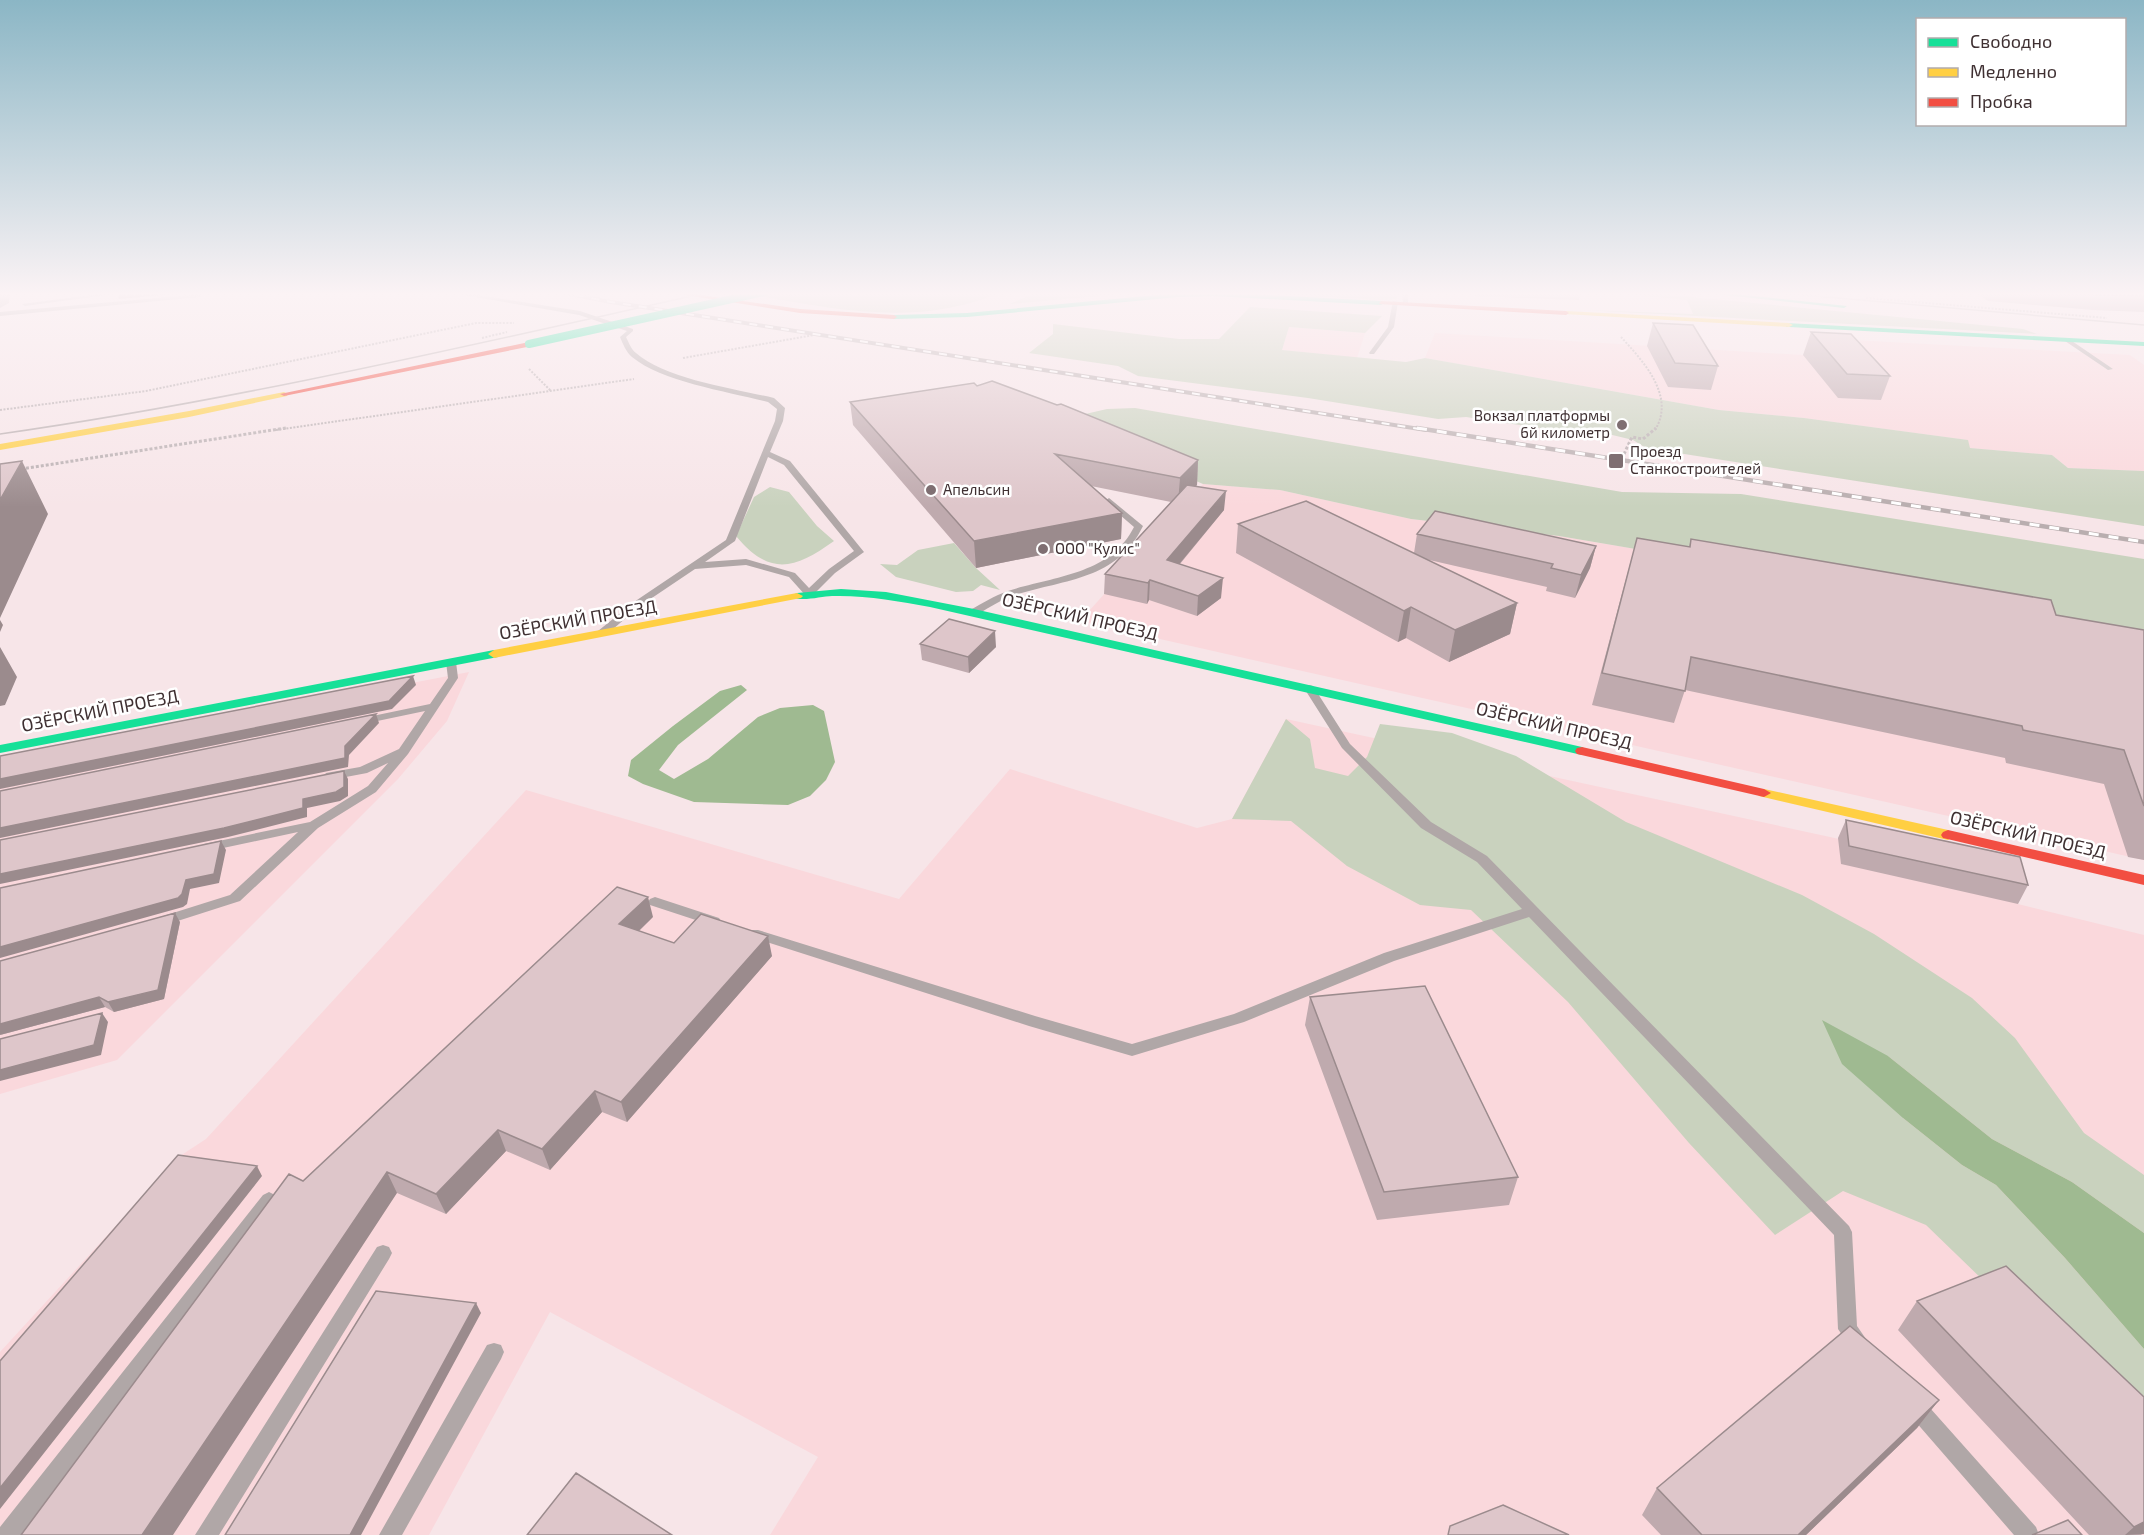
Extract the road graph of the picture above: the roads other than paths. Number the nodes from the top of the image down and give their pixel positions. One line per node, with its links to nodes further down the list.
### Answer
1 (434, 364): 5 (main road, bridge)
2 (648, 364): 6 (lane)
3 (2102, 364): 4 (lane)
4 (2110, 369)
5 (0, 447)
6 (765, 453): 8 (lane); 9 (lane)
7 (1109, 501): 10 (lane)
8 (692, 567): 9 (lane); 11 (lane)
9 (809, 594): 10 (main road, ОЗЁРСКИЙ ПРОЕЗД); 11 (main road, ОЗЁРСКИЙ ПРОЕЗД)
10 (974, 612): 13 (main road, ОЗЁРСКИЙ ПРОЕЗД)
11 (601, 634): 12 (main road, ОЗЁРСКИЙ ПРОЕЗД)
12 (451, 662): 14 (lane); 16 (main road, ОЗЁРСКИЙ ПРОЕЗД)
13 (1309, 688): 21 (main road, ОЗЁРСКИЙ ПРОЕЗД); 23 (lane)
14 (435, 706): 15 (lane); 17 (lane)
15 (355, 722)
16 (0, 749)
17 (404, 751): 18 (lane); 19 (lane)
18 (316, 779)
19 (314, 825): 20 (lane); 24 (lane)
20 (197, 849)
21 (2144, 880)
22 (655, 902): 23 (lane)
23 (1532, 911): 28 (lane)
24 (145, 926)
25 (269, 1200): 30 (lane)
26 (382, 1253): 31 (lane)
27 (494, 1352): 32 (lane)
28 (1871, 1356)
29 (1903, 1392): 33 (lane)
30 (8, 1535)
31 (206, 1535)
32 (390, 1535)
33 (2028, 1535)

